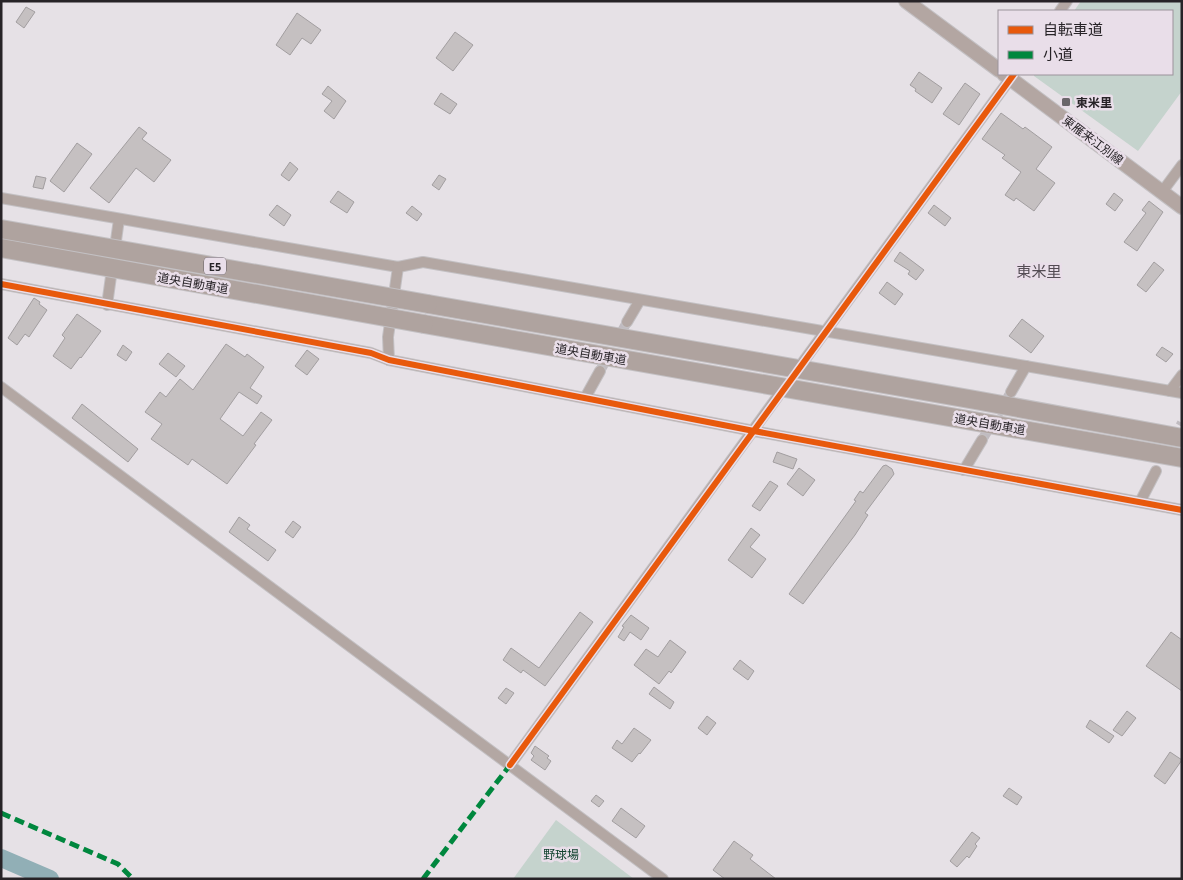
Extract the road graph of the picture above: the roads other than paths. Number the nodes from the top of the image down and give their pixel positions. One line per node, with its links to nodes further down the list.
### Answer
1 (906, 1): 2 (main road, 東雁来江別線)
2 (998, 67)
3 (1006, 75): 17 (street)
4 (1008, 75): 6 (main road, 東雁来江別線)
5 (1182, 165): 6 (street)
6 (1162, 192): 8 (main road, 東雁来江別線)
7 (1, 198): 9 (street)
8 (1182, 206)
9 (118, 219): 12 (street); 15 (street)
10 (1, 229): 30 (highway, 道央自動車道 / E5, bridge)
11 (1, 248): 32 (highway, 道央自動車道 / E5, bridge)
12 (398, 267): 14 (street); 18 (street)
13 (1, 284): 15 (street)
14 (640, 300): 16 (street); 17 (street)
15 (107, 305): 18 (street)
16 (627, 322)
17 (826, 332): 19 (street); 20 (street)
18 (390, 360): 28 (street)
19 (803, 362)
20 (1026, 366): 24 (street); 25 (street)
21 (600, 371): 28 (street)
22 (1182, 375): 24 (street)
23 (1, 387): 37 (street)
24 (1170, 391): 26 (street)
25 (1011, 392)
26 (1182, 394)
27 (778, 396): 29 (street)
28 (585, 398): 29 (street)
29 (754, 431): 33 (street); 37 (street)
30 (1182, 438)
31 (982, 440): 33 (street)
32 (1182, 458)
33 (964, 470): 35 (street)
34 (1156, 471): 35 (street)
35 (1140, 502): 36 (street)
36 (1182, 510)
37 (510, 765): 38 (street)
38 (663, 879)

